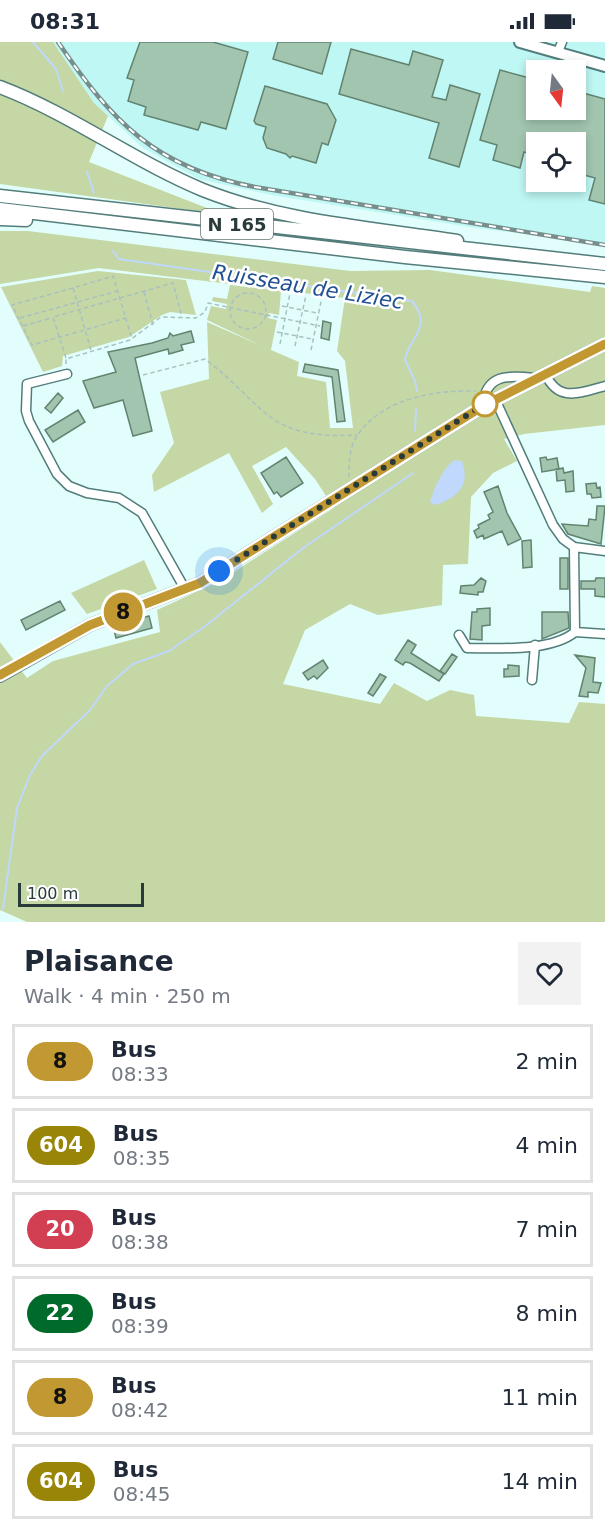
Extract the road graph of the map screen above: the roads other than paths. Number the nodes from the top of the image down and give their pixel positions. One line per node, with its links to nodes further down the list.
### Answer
1 (520, 42): 2 (main road)
2 (560, 47): 3 (main road)
3 (605, 66)
4 (0, 87): 9 (highway)
5 (0, 196): 9 (highway, N 165)
6 (0, 209): 7 (highway, N 165)
7 (62, 217): 8 (highway); 11 (highway, N 165)
8 (0, 219)
9 (475, 251): 10 (highway, N 165)
10 (605, 264)
11 (605, 277)
12 (605, 344): 13 (main road)
13 (545, 373): 15 (main road); 16 (street)
14 (67, 374): 21 (street)
15 (534, 378): 17 (main road); 18 (street)
16 (605, 386)
17 (495, 399): 18 (main road); 19 (street)
18 (483, 406): 21 (main road)
19 (574, 547): 20 (street); 22 (street)
20 (605, 550)
21 (185, 589): 26 (main road)
22 (575, 632): 23 (street); 25 (street)
23 (605, 634)
24 (459, 635): 25 (street)
25 (535, 645): 29 (street)
26 (37, 653): 27 (main road); 28 (main road)
27 (0, 666)
28 (0, 675)
29 (532, 680)

